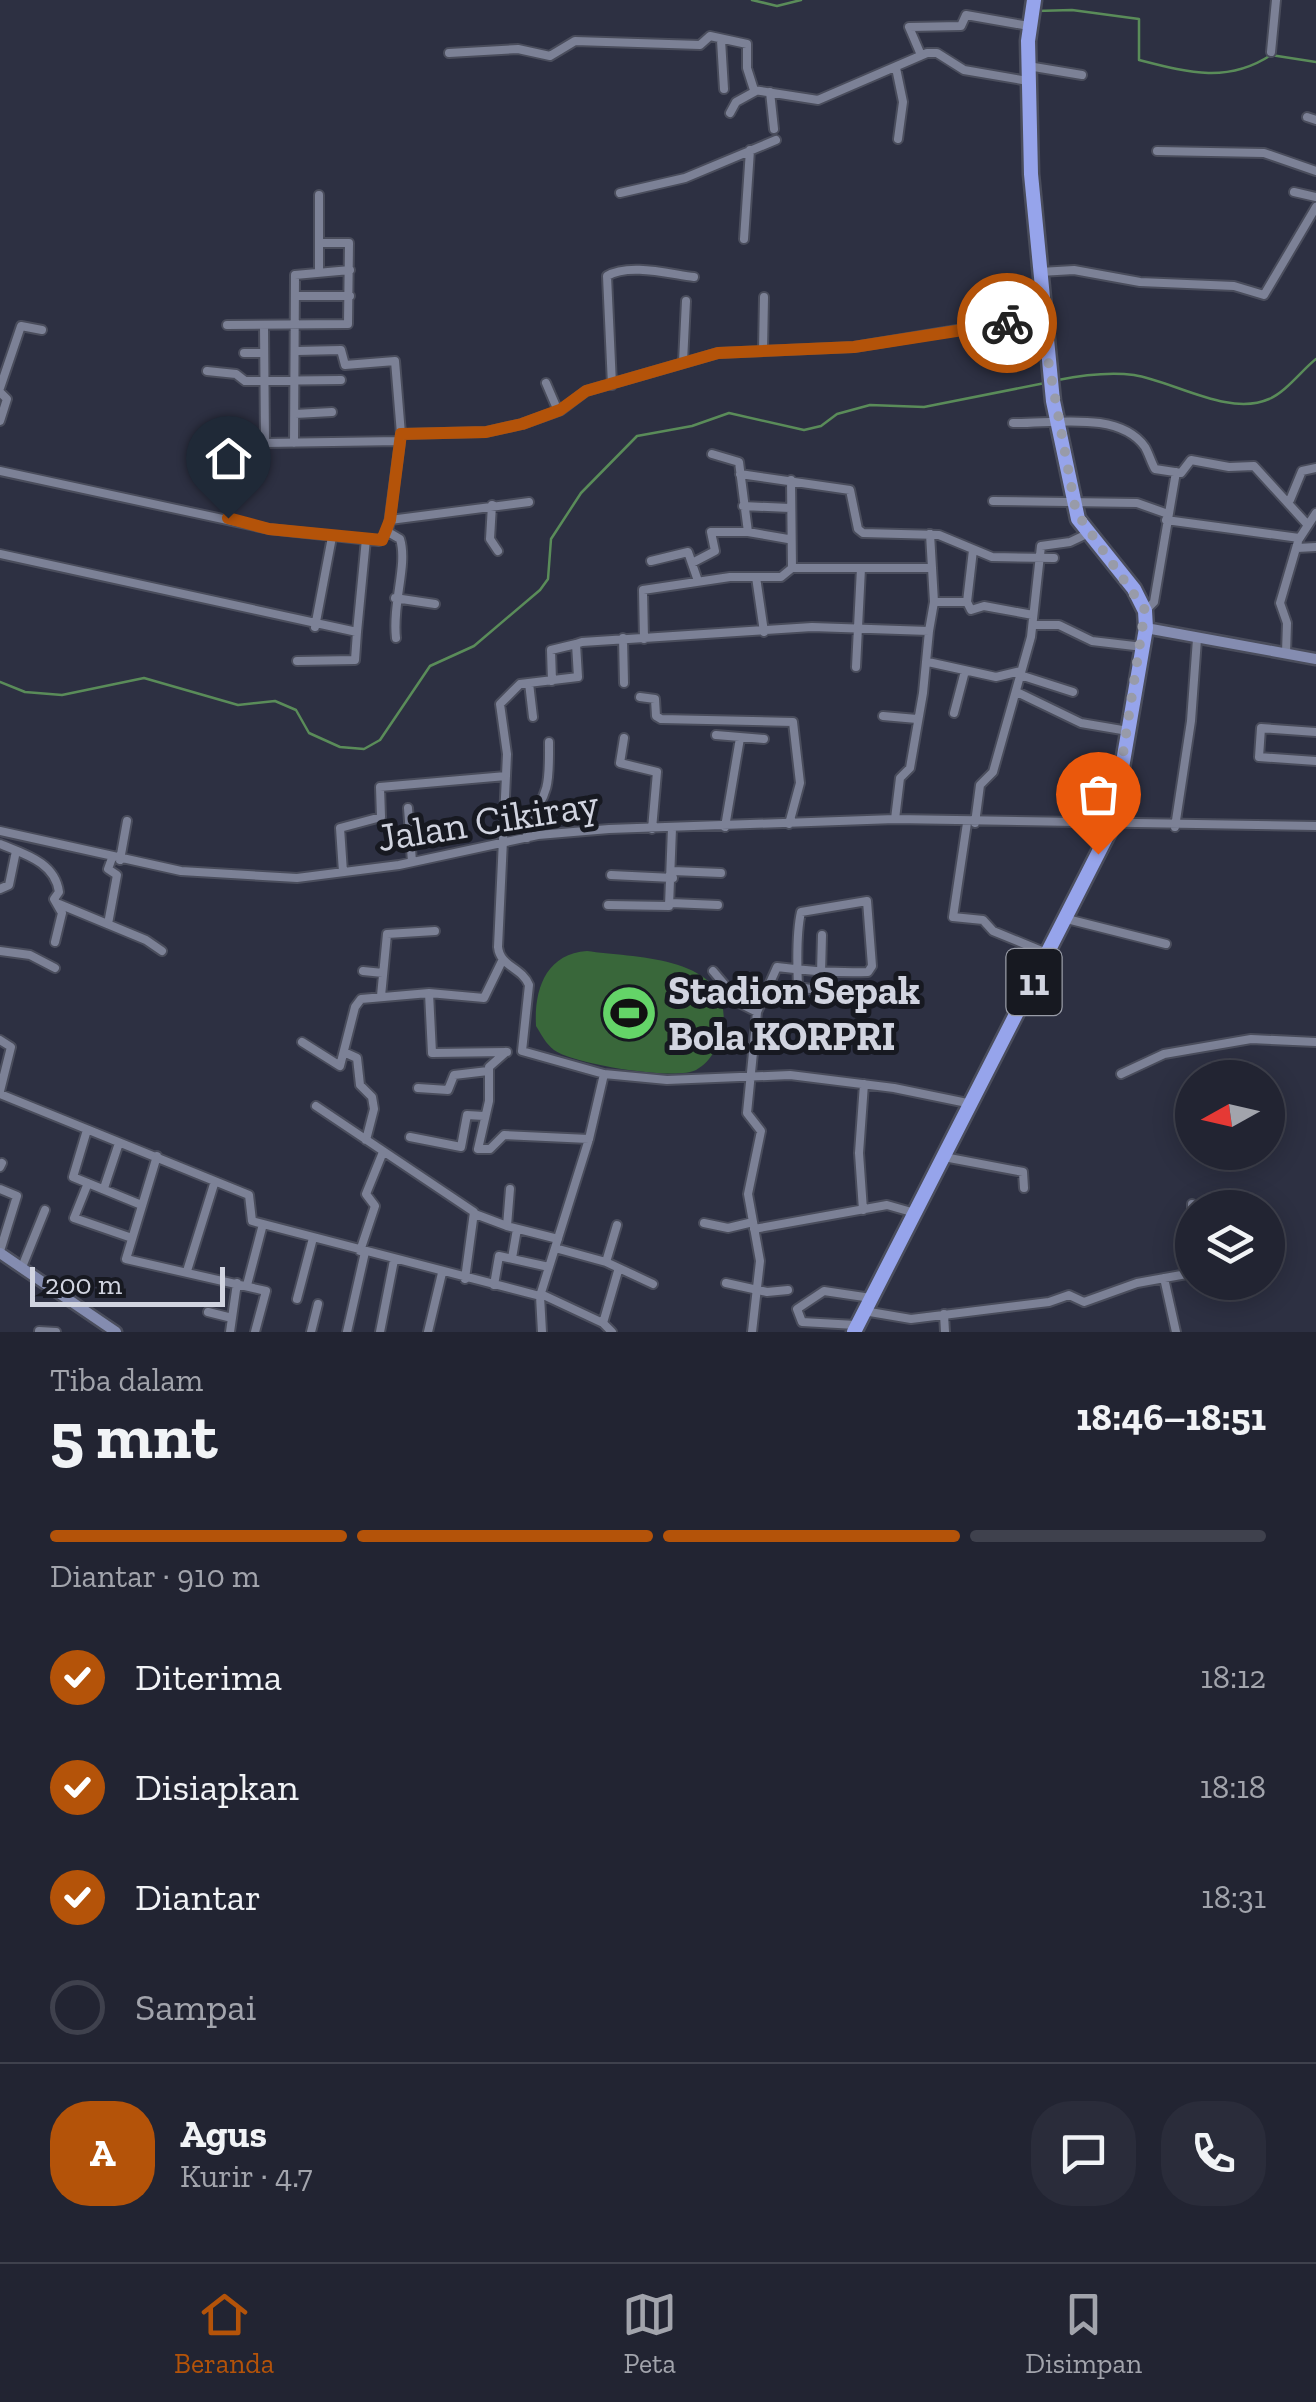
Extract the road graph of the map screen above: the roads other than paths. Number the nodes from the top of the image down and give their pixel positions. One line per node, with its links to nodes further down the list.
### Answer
1 (1276, 0): 4 (street)
2 (1031, 11): 6 (street); 8 (highway)
3 (721, 40): 5 (street); 10 (street); 11 (street)
4 (1270, 52)
5 (449, 53)
6 (920, 56): 7 (street); 8 (street)
7 (896, 68): 12 (street); 15 (street)
8 (1028, 74): 9 (street); 29 (highway)
9 (1082, 75)
10 (724, 88)
11 (756, 90): 12 (street); 13 (street)
12 (770, 92): 14 (street)
13 (730, 113)
14 (774, 129)
15 (898, 139)
16 (776, 140): 17 (street)
17 (750, 150): 20 (street); 25 (street)
18 (1158, 151): 19 (street)
19 (1316, 171)
20 (620, 192)
21 (1294, 192): 23 (street)
22 (318, 195): 26 (street)
23 (1316, 197)
24 (1316, 206): 29 (street)
25 (744, 239)
26 (319, 242): 27 (street); 28 (street)
27 (350, 270): 28 (street); 32 (street)
28 (319, 271): 31 (street)
29 (1038, 272): 38 (highway)
30 (694, 277): 50 (street)
31 (296, 296): 32 (street); 35 (street)
32 (350, 296): 35 (street)
33 (764, 297): 40 (street)
34 (686, 301): 44 (street)
35 (297, 324): 37 (street); 41 (street)
36 (227, 325): 37 (street)
37 (264, 325): 43 (street)
38 (1042, 327): 40 (street); 57 (highway)
39 (42, 330): 51 (street)
40 (763, 350): 44 (street)
41 (297, 351): 48 (street); 58 (street)
42 (244, 352): 43 (street)
43 (264, 353): 47 (street)
44 (683, 362): 50 (street)
45 (207, 370): 47 (street)
46 (342, 380): 48 (street)
47 (263, 381): 48 (street); 59 (street)
48 (296, 382): 54 (street)
49 (546, 383): 52 (street)
50 (612, 385): 52 (street)
51 (0, 390): 55 (street)
52 (558, 411): 58 (street)
53 (332, 412): 54 (street)
54 (295, 414): 59 (street)
55 (0, 421)
56 (1013, 423): 57 (street)
57 (1058, 425): 63 (street); 69 (highway)
58 (400, 437): 59 (street); 75 (street)
59 (294, 443)
60 (712, 454): 64 (street)
61 (1316, 468): 66 (street)
62 (0, 471): 81 (street)
63 (1176, 472): 66 (street); 74 (street)
64 (740, 474): 65 (street); 71 (street)
65 (791, 480): 72 (street); 79 (street)
66 (1290, 500): 76 (street)
67 (993, 501): 69 (street)
68 (529, 502): 70 (street)
69 (1074, 504): 74 (street); 80 (highway)
70 (492, 506): 75 (street); 87 (street)
71 (742, 506): 72 (street); 78 (street)
72 (790, 508): 82 (street)
73 (1316, 513): 76 (street)
74 (1167, 517): 84 (street); 102 (street)
75 (390, 520): 77 (street)
76 (1306, 523): 84 (street)
77 (388, 532): 83 (street); 98 (street)
78 (748, 532): 82 (street); 92 (street)
79 (930, 534): 86 (street); 95 (street)
80 (1089, 534): 89 (street); 102 (highway)
81 (332, 538): 83 (street); 104 (street)
82 (788, 539): 93 (street)
83 (366, 540): 108 (street)
84 (1298, 543): 85 (street); 116 (street)
85 (1315, 549)
86 (974, 550): 89 (street); 100 (street)
87 (498, 551)
88 (0, 554): 104 (street)
89 (1040, 558): 90 (street); 103 (street)
90 (1054, 558)
91 (651, 561): 92 (street)
92 (692, 563): 97 (street)
93 (792, 568): 94 (street); 96 (street)
94 (862, 568): 95 (street); 106 (street)
95 (928, 568): 99 (street)
96 (756, 577): 97 (street); 109 (street)
97 (698, 581): 112 (street)
98 (394, 598): 101 (street); 110 (street)
99 (934, 602): 100 (street); 107 (street)
100 (967, 602): 103 (street)
101 (436, 604)
102 (1145, 610): 105 (highway, 11)
103 (1033, 620): 115 (street); 122 (street)
104 (315, 626): 108 (street)
105 (1146, 628): 113 (street); 115 (highway, 11)
106 (858, 630): 107 (street); 109 (street); 120 (street)
107 (929, 631): 119 (street)
108 (357, 632): 118 (street)
109 (764, 632): 112 (street)
110 (396, 638)
111 (623, 638): 112 (street); 114 (street); 124 (street)
112 (644, 639)
113 (1197, 639): 116 (street); 150 (street)
114 (576, 644): 123 (street); 123 (street)
115 (1143, 647): 133 (highway, 11)
116 (1286, 653): 117 (street)
117 (1316, 659)
118 (297, 661)
119 (928, 662): 121 (street); 132 (street)
120 (856, 666)
121 (965, 671): 122 (street); 129 (street)
122 (1021, 673): 126 (street); 127 (street)
123 (552, 681): 125 (street)
124 (624, 683)
125 (529, 684): 131 (street); 141 (street)
126 (1017, 692): 133 (street); 145 (street)
127 (1072, 692)
128 (640, 697): 146 (street)
129 (954, 712)
130 (883, 716): 132 (street)
131 (533, 718)
132 (917, 719): 143 (street)
133 (1128, 731): 148 (highway, 11)
134 (1316, 732): 140 (street)
135 (716, 735): 137 (street)
136 (624, 738): 152 (street)
137 (740, 738): 138 (street); 147 (street)
138 (764, 739)
139 (549, 742): 154 (street)
140 (1316, 762)
141 (506, 776): 156 (street); 160 (street)
142 (408, 808): 159 (street)
143 (895, 819): 145 (street, Jalan Cikiray); 146 (street, Jalan Cikiray)
144 (127, 821): 158 (street)
145 (971, 823): 148 (street, Jalan Cikiray); 180 (street)
146 (788, 824): 147 (street, Jalan Cikiray)
147 (725, 826): 151 (street, Jalan Cikiray)
148 (1112, 826): 150 (street, Jalan Cikiray); 172 (highway, 11)
149 (1316, 826): 150 (street, Jalan Cikiray)
150 (1175, 827)
151 (672, 828): 152 (street, Jalan Cikiray); 163 (street)
152 (652, 829): 154 (street, Jalan Cikiray)
153 (0, 831): 158 (street, Jalan Cikiray)
154 (527, 838): 156 (street, Jalan Cikiray)
155 (0, 844): 157 (street)
156 (504, 846): 159 (street, Jalan Cikiray); 181 (street)
157 (16, 851): 165 (street); 168 (street)
158 (116, 859): 160 (street, Jalan Cikiray); 173 (street)
159 (412, 862): 160 (street, Jalan Cikiray)
160 (343, 872)
161 (722, 874): 163 (street)
162 (611, 875): 163 (street)
163 (672, 875): 169 (street)
164 (0, 876): 165 (street)
165 (10, 877): 166 (street)
166 (0, 890)
167 (40, 896): 168 (street)
168 (57, 898): 173 (street); 176 (street)
169 (671, 902): 170 (street); 171 (street)
170 (608, 905)
171 (718, 905)
172 (1067, 919): 177 (street); 180 (highway, 11)
173 (108, 924): 179 (street)
174 (434, 931): 186 (street)
175 (822, 934): 187 (street)
176 (55, 942)
177 (1166, 944)
178 (0, 951): 182 (street)
179 (162, 951)
180 (1049, 954): 205 (highway, 11)
181 (502, 960): 189 (street); 195 (street)
182 (55, 968)
183 (363, 971): 186 (street)
184 (713, 971): 191 (street)
185 (798, 972): 187 (street); 187 (street); 188 (street); 191 (street)
186 (383, 973): 190 (street)
187 (821, 973)
188 (862, 992)
189 (429, 993): 190 (street); 197 (street)
190 (381, 996): 196 (street)
191 (757, 1012): 200 (street)
192 (0, 1040): 204 (street)
193 (302, 1042): 196 (street)
194 (1316, 1042): 201 (street)
195 (522, 1051): 197 (street); 199 (street)
196 (346, 1052): 210 (street)
197 (506, 1052): 198 (street)
198 (488, 1071): 203 (street); 207 (street)
199 (604, 1074): 200 (street); 211 (street)
200 (752, 1074): 202 (street); 231 (street)
201 (1120, 1074)
202 (864, 1084): 205 (street); 224 (street)
203 (418, 1088)
204 (0, 1092): 208 (street)
205 (972, 1104): 215 (highway, 11)
206 (316, 1106): 210 (street)
207 (484, 1116): 209 (street); 211 (street)
208 (87, 1130): 212 (street); 216 (street)
209 (410, 1137)
210 (366, 1140): 213 (street)
211 (589, 1140): 235 (street)
212 (119, 1143): 214 (street); 218 (street)
213 (383, 1152): 226 (street); 236 (street)
214 (157, 1156): 217 (street); 222 (street)
215 (944, 1157): 219 (street); 225 (highway, 11)
216 (88, 1182): 218 (street); 233 (street)
217 (214, 1184): 228 (street); 244 (street)
218 (104, 1188): 222 (street)
219 (1024, 1188)
220 (510, 1189): 230 (street)
221 (0, 1190): 237 (street)
222 (140, 1204): 233 (street)
223 (45, 1210): 241 (street)
224 (864, 1210): 225 (street); 231 (street)
225 (916, 1213): 260 (highway, 11)
226 (475, 1214): 230 (street); 247 (street)
227 (704, 1223): 231 (street)
228 (263, 1224): 234 (street); 250 (street)
229 (618, 1224): 240 (street)
230 (507, 1226): 232 (street)
231 (753, 1226): 254 (street)
232 (518, 1229): 235 (street); 238 (street)
233 (129, 1237): 244 (street)
234 (313, 1238): 236 (street); 256 (street)
235 (556, 1244): 240 (street); 242 (street)
236 (362, 1251): 239 (street); 269 (street)
237 (0, 1252): 241 (street)
238 (512, 1258): 242 (street); 252 (street)
239 (394, 1260): 245 (street); 270 (street)
240 (606, 1262): 243 (street)
241 (22, 1267): 265 (street)
242 (549, 1267): 255 (street)
243 (618, 1271): 251 (street); 262 (street)
244 (187, 1272): 250 (street)
245 (442, 1274): 247 (street); 271 (street)
246 (1175, 1276): 248 (street)
247 (465, 1278): 252 (street)
248 (1164, 1278): 259 (street); 275 (street)
249 (726, 1283): 254 (street)
250 (242, 1284): 261 (street); 267 (street)
251 (653, 1284)
252 (494, 1285): 255 (street)
253 (788, 1290): 254 (street)
254 (758, 1291): 273 (street)
255 (540, 1295): 262 (street); 272 (street)
256 (297, 1299)
257 (318, 1304): 268 (street)
258 (208, 1312): 261 (street)
259 (944, 1314): 260 (street); 274 (street)
260 (862, 1317): 260 (street)
261 (232, 1318): 266 (street)
262 (606, 1328)
263 (39, 1331): 264 (street)
264 (56, 1332)
265 (116, 1332)
266 (230, 1332)
267 (255, 1332)
268 (311, 1332)
269 (346, 1332)
270 (380, 1332)
271 (428, 1332)
272 (542, 1332)
273 (752, 1332)
274 (945, 1332)
275 (1176, 1332)

